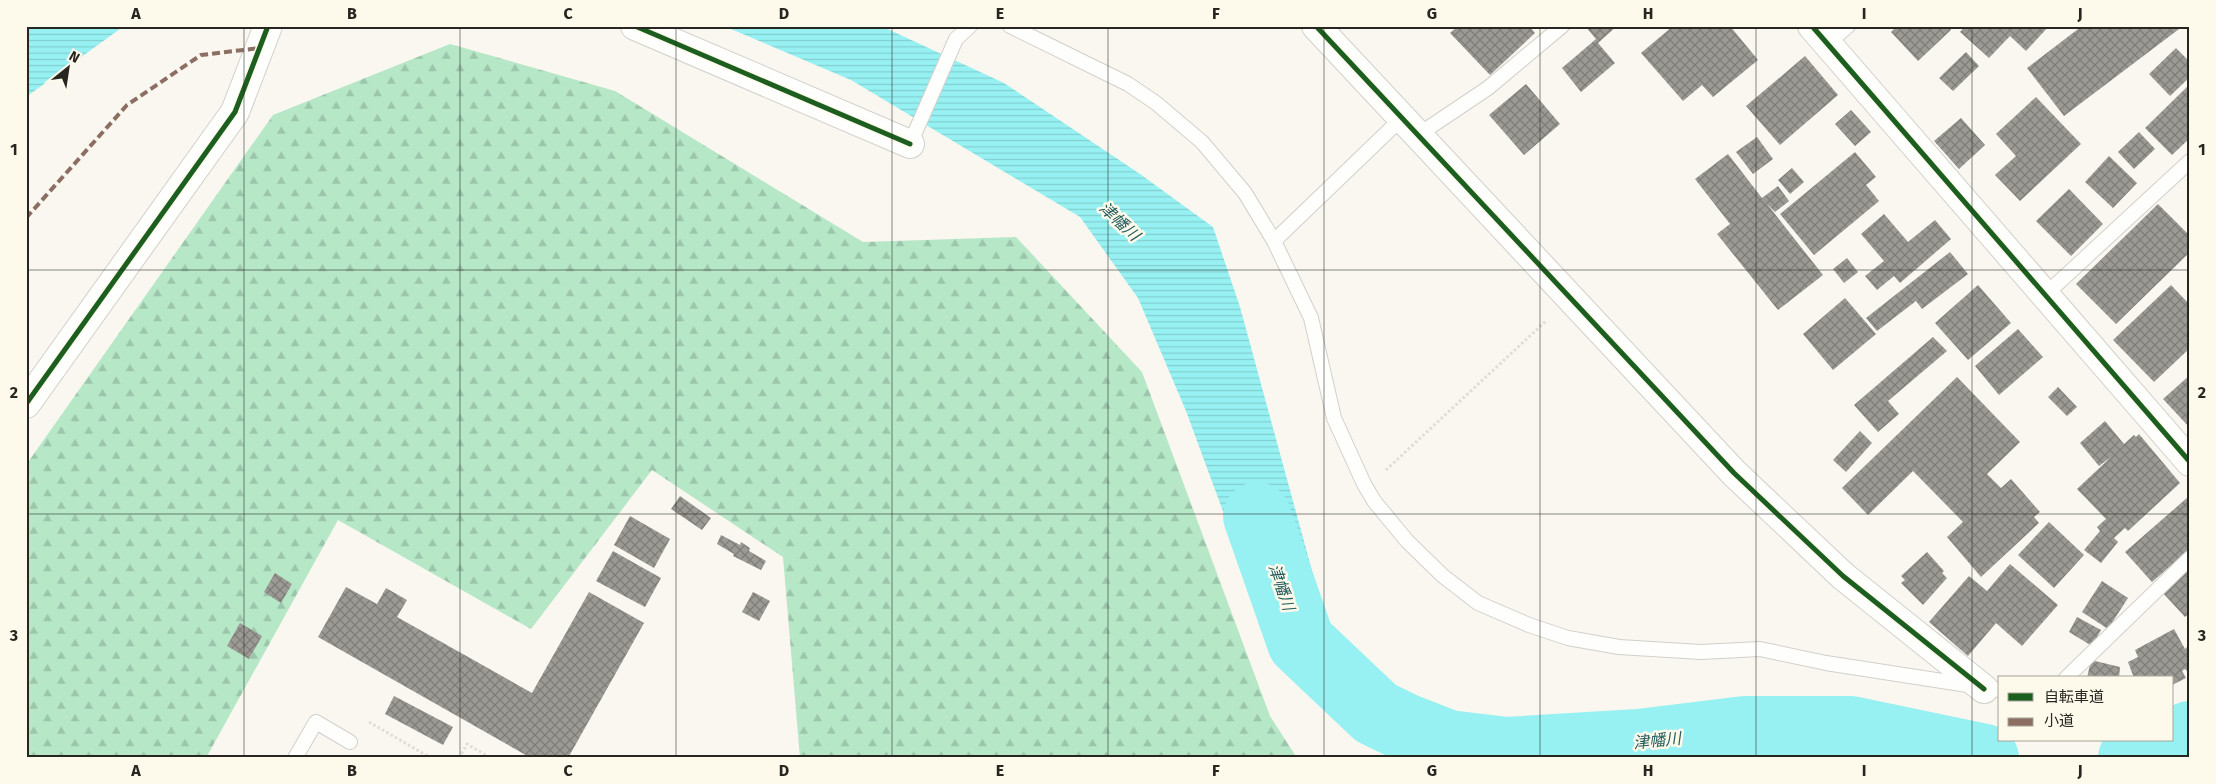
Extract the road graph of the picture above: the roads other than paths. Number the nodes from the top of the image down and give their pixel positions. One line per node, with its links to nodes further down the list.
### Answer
1 (268, 26): 14 (street)
2 (635, 26): 10 (street)
3 (970, 26): 10 (lane)
4 (1010, 26): 12 (lane)
5 (1316, 26): 9 (street)
6 (1562, 26): 9 (lane)
7 (1848, 26): 8 (lane)
8 (1820, 35): 13 (street)
9 (1410, 126): 12 (lane); 18 (street)
10 (910, 144)
11 (2190, 160): 13 (lane)
12 (1274, 241): 18 (lane)
13 (2045, 295): 15 (street)
14 (26, 404)
15 (2190, 462)
16 (2190, 558): 17 (lane)
17 (2068, 676)
18 (1992, 689)
19 (350, 742): 20 (lane)
20 (295, 758)

